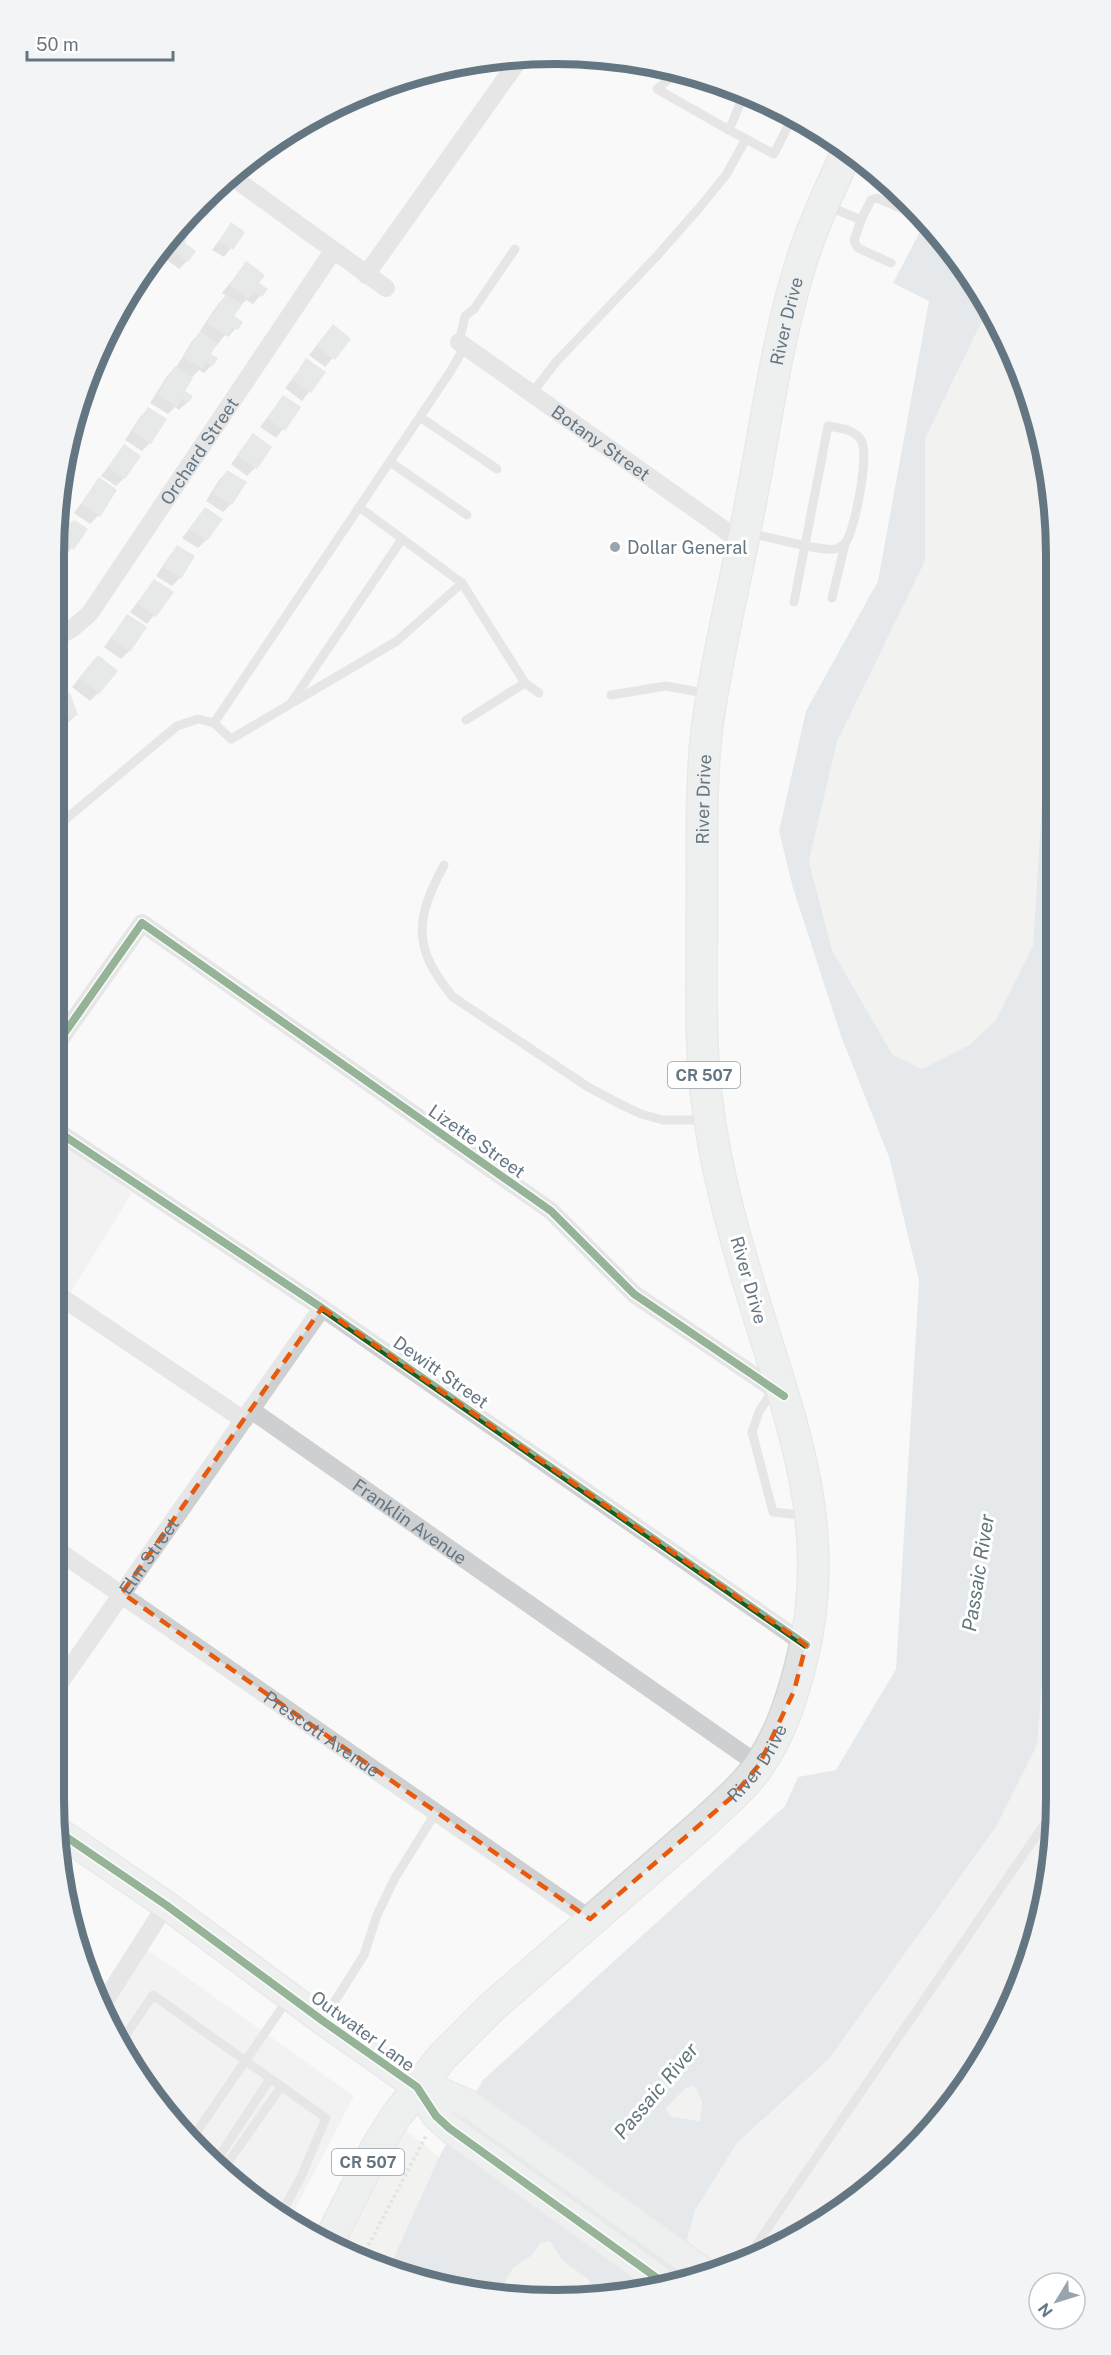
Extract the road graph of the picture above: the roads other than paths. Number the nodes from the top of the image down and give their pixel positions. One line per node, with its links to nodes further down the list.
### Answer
1 (514, 67): 15 (street)
2 (670, 78): 5 (lane)
3 (741, 101): 5 (lane)
4 (789, 124): 6 (lane)
5 (729, 130): 6 (lane)
6 (746, 139): 18 (lane)
7 (844, 159): 9 (main road, River Drive / CR 507)
8 (238, 181): 13 (street)
9 (823, 203): 11 (lane); 24 (main road, River Drive / CR 507)
10 (905, 210): 11 (lane)
11 (861, 220): 14 (lane)
12 (515, 249): 17 (lane)
13 (333, 251): 15 (street); 31 (street, Orchard Street)
14 (891, 263)
15 (366, 275): 16 (street)
16 (386, 288)
17 (462, 344): 18 (street, Botany Street); 19 (lane)
18 (532, 393): 24 (street, Botany Street)
19 (420, 417): 20 (lane); 21 (lane)
20 (390, 462): 22 (lane); 23 (lane)
21 (497, 469)
22 (359, 507): 25 (lane); 38 (lane)
23 (467, 514)
24 (744, 538): 26 (lane); 34 (main road, River Drive / CR 507)
25 (402, 539): 28 (lane); 36 (lane)
26 (804, 544): 27 (lane); 27 (lane); 30 (lane)
27 (845, 544): 29 (lane)
28 (462, 583): 32 (lane); 36 (lane)
29 (832, 598)
30 (794, 602)
31 (64, 633)
32 (525, 684): 33 (lane); 37 (lane)
33 (539, 693)
34 (713, 694): 35 (lane); 42 (main road, River Drive / CR 507)
35 (611, 695)
36 (289, 705): 38 (lane)
37 (466, 720)
38 (214, 723): 39 (lane)
39 (64, 821)
40 (444, 865): 42 (lane)
41 (64, 1034): 46 (street, Lizette Street)
42 (708, 1120): 46 (main road, River Drive / CR 507)
43 (64, 1136): 45 (street, Dewitt Street)
44 (64, 1299): 47 (street, Franklin Avenue)
45 (322, 1308): 47 (street, Elm Street); 51 (street, Dewitt Street)
46 (778, 1392): 48 (main road, River Drive / CR 507); 48 (lane)
47 (247, 1415): 50 (street, Elm Street); 53 (street, Franklin Avenue)
48 (811, 1517): 51 (main road, River Drive / CR 507)
49 (64, 1555): 50 (street, Prescott Avenue)
50 (122, 1593): 52 (street, Elm Street); 54 (street, Prescott Avenue)
51 (806, 1645): 53 (main road, River Drive / CR 507)
52 (64, 1676)
53 (759, 1765): 58 (main road, River Drive / CR 507)
54 (436, 1812): 58 (street, Prescott Avenue); 61 (lane)
55 (1045, 1823): 72 (lane)
56 (66, 1837): 57 (street, Outwater Lane)
57 (166, 1905): 59 (street, Outwater Lane); 60 (street)
58 (591, 1919): 66 (main road, River Drive / CR 507)
59 (290, 1996): 61 (street, Outwater Lane); 63 (lane)
60 (107, 1999)
61 (323, 2021): 66 (street, Outwater Lane)
62 (125, 2035): 63 (lane)
63 (246, 2061): 64 (lane); 67 (lane)
64 (270, 2079): 65 (lane); 68 (lane)
65 (281, 2087): 69 (lane); 70 (lane)
66 (417, 2087): 71 (main road, River Drive / CR 507); 73 (street, Outwater Lane); 74 (street, Outwater Lane)
67 (195, 2133)
68 (219, 2157)
69 (227, 2164)
70 (284, 2209)
71 (331, 2236)
72 (754, 2248)
73 (699, 2269)
74 (659, 2279)

